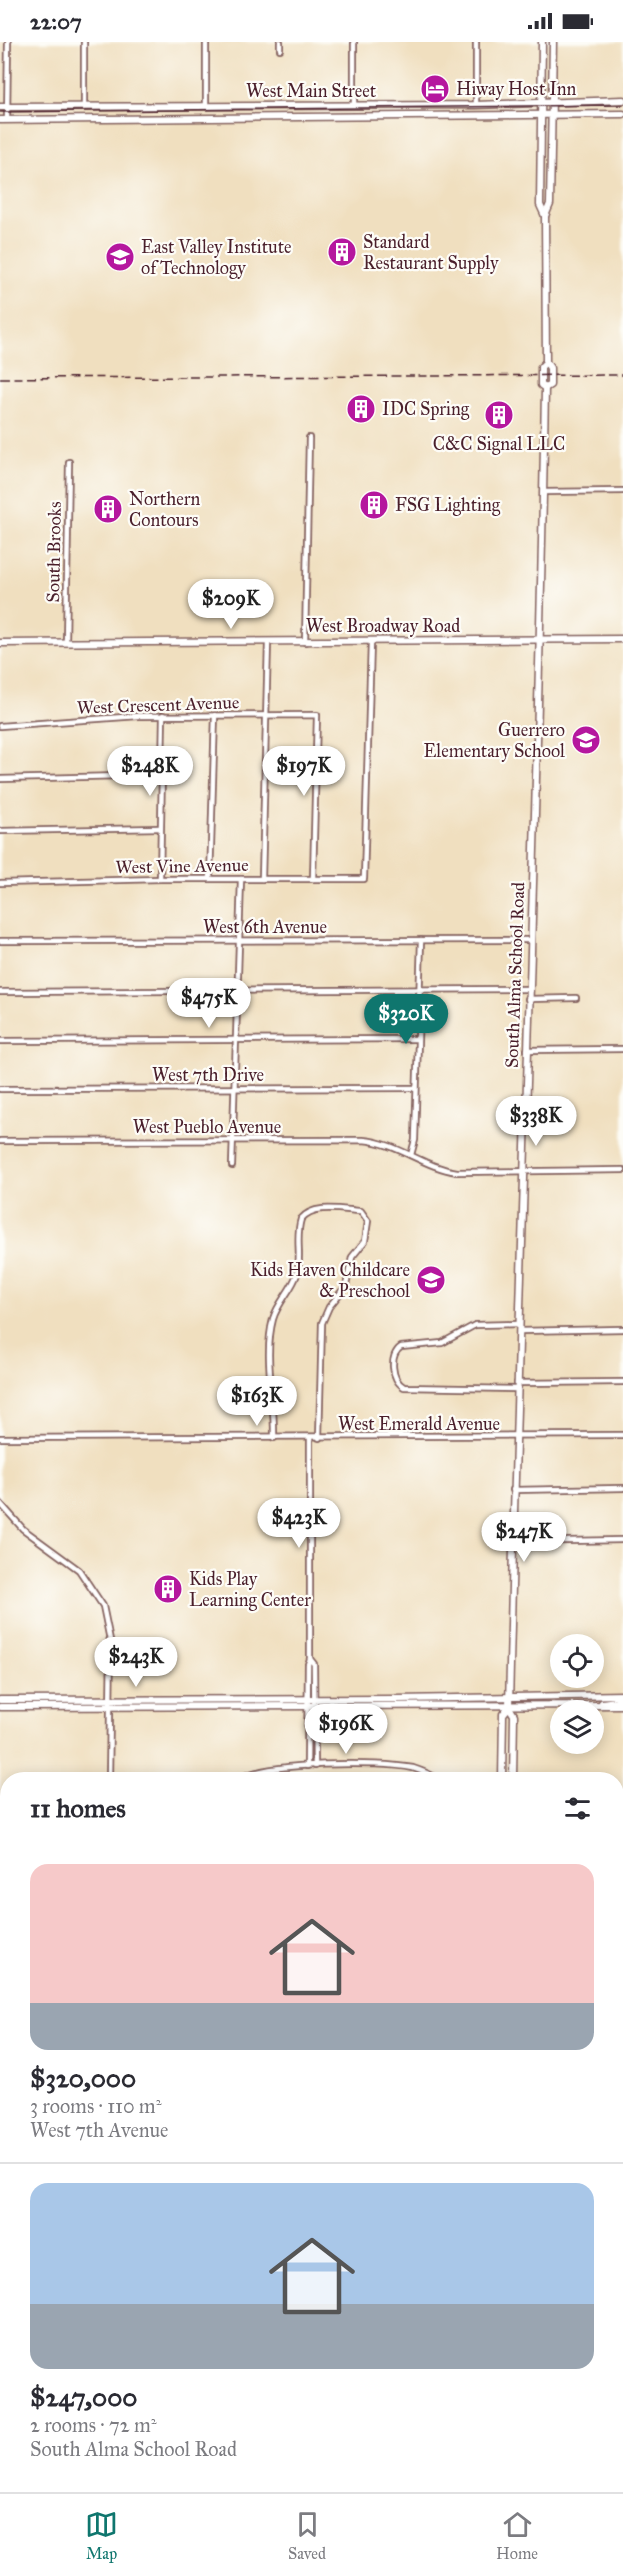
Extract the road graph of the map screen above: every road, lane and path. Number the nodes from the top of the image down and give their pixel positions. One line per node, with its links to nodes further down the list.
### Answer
1 (8, 42): 19 (street)
2 (84, 42): 16 (street)
3 (206, 42): 14 (street)
4 (280, 42): 9 (street)
5 (354, 42): 15 (street)
6 (476, 42): 13 (street)
7 (542, 42): 12 (main road, South Alma School Road)
8 (553, 42): 11 (main road, South Alma School Road)
9 (280, 49)
10 (623, 100): 11 (main road, West Main Street)
11 (552, 101): 12 (main road, West Main Street); 17 (main road, South Alma School Road)
12 (541, 102): 13 (main road, West Main Street); 18 (main road, South Alma School Road)
13 (476, 105): 15 (main road, West Main Street)
14 (206, 106): 15 (main road, West Main Street); 16 (main road, West Main Street)
15 (354, 106)
16 (84, 107): 19 (main road, West Main Street)
17 (552, 112): 18 (main road, West Main Street); 20 (main road, West Main Street); 21 (main road, South Alma School Road)
18 (541, 113): 19 (main road, West Main Street); 21 (main road, South Alma School Road)
19 (4, 114)
20 (623, 114)
21 (545, 216): 25 (main road, South Alma School Road)
22 (309, 438): 29 (street)
23 (69, 462): 32 (street, South Brooks)
24 (623, 491): 25 (street)
25 (544, 492): 27 (main road, South Alma School Road)
26 (623, 639): 27 (main road, West Broadway Road)
27 (542, 641): 30 (main road, West Broadway Road); 48 (main road, South Alma School Road)
28 (268, 642): 29 (main road, West Broadway Road); 32 (main road, West Broadway Road); 33 (street)
29 (305, 642): 30 (main road, West Broadway Road)
30 (371, 642): 45 (street, West Vine Avenue)
31 (0, 643): 32 (main road, West Broadway Road)
32 (66, 643)
33 (266, 714): 35 (street, West Crescent Avenue); 44 (street); 45 (street, West Crescent Avenue)
34 (163, 715): 35 (street, West Crescent Avenue); 36 (street, West Crescent Avenue); 37 (street)
35 (215, 715): 42 (street)
36 (0, 726)
37 (162, 775): 38 (street); 39 (street)
38 (0, 779)
39 (160, 828): 40 (street); 41 (street)
40 (0, 831)
41 (160, 879): 42 (street, West Vine Avenue); 46 (street, West Vine Avenue)
42 (210, 879): 43 (street, West Vine Avenue)
43 (241, 879): 44 (street, West Vine Avenue); 50 (street)
44 (262, 879): 45 (street, West Vine Avenue)
45 (313, 879)
46 (0, 883)
47 (421, 940): 48 (street, West 6th Avenue); 50 (street, West 6th Avenue); 53 (street)
48 (531, 940): 51 (main road, South Alma School Road)
49 (0, 941): 50 (street, West 6th Avenue)
50 (239, 941): 52 (street)
51 (529, 989): 53 (street); 56 (main road, South Alma School Road)
52 (238, 990): 53 (street); 54 (street); 58 (street)
53 (419, 990): 57 (street)
54 (0, 992)
55 (576, 998): 56 (street)
56 (528, 999): 61 (main road, South Alma School Road)
57 (418, 1039): 58 (street); 63 (street)
58 (236, 1040): 59 (street); 62 (street)
59 (0, 1041)
60 (623, 1049): 61 (street)
61 (527, 1050): 70 (main road, South Alma School Road)
62 (235, 1088): 63 (street, West 7th Drive); 64 (street, West 7th Drive); 65 (street)
63 (416, 1088): 67 (street)
64 (0, 1089)
65 (233, 1140): 66 (street, West Pueblo Avenue); 67 (street, West Pueblo Avenue); 68 (street)
66 (0, 1141)
67 (411, 1155): 70 (street, West Pueblo Avenue)
68 (232, 1166)
69 (623, 1170): 70 (street, West Pueblo Avenue)
70 (523, 1172): 71 (main road, South Alma School Road)
71 (519, 1327): 72 (street); 74 (main road, South Alma School Road); 74 (street)
72 (623, 1329)
73 (623, 1382): 74 (street)
74 (517, 1386): 76 (main road, South Alma School Road)
75 (623, 1435): 76 (street, West Emerald Avenue)
76 (515, 1437): 80 (street, West Emerald Avenue); 82 (main road, South Alma School Road)
77 (0, 1438): 78 (street, West Emerald Avenue)
78 (274, 1438): 79 (street, West Emerald Avenue); 80 (street)
79 (310, 1438): 80 (street, West Emerald Avenue); 88 (street)
80 (319, 1438)
81 (623, 1488): 82 (street)
82 (513, 1490): 85 (main road, South Alma School Road)
83 (0, 1503): 91 (street)
84 (623, 1540): 85 (street)
85 (512, 1542): 87 (main road, South Alma School Road)
86 (623, 1695): 87 (main road)
87 (509, 1697): 88 (main road); 97 (main road, South Alma School Road)
88 (311, 1699): 91 (main road); 95 (street); 96 (street)
89 (623, 1700): 92 (main road)
90 (0, 1703): 91 (main road); 91 (main road)
91 (110, 1703): 95 (main road); 101 (street)
92 (604, 1704)
93 (623, 1705): 94 (main road)
94 (604, 1706)
95 (307, 1707): 96 (main road); 99 (street)
96 (315, 1707): 97 (main road); 100 (street)
97 (509, 1707): 98 (main road); 104 (main road, South Alma School Road); 105 (main road, South Alma School Road)
98 (550, 1707)
99 (307, 1766): 100 (street); 102 (street)
100 (315, 1766): 103 (street)
101 (109, 1772)
102 (256, 1772)
103 (424, 1772)
104 (502, 1772)
105 (513, 1772)

